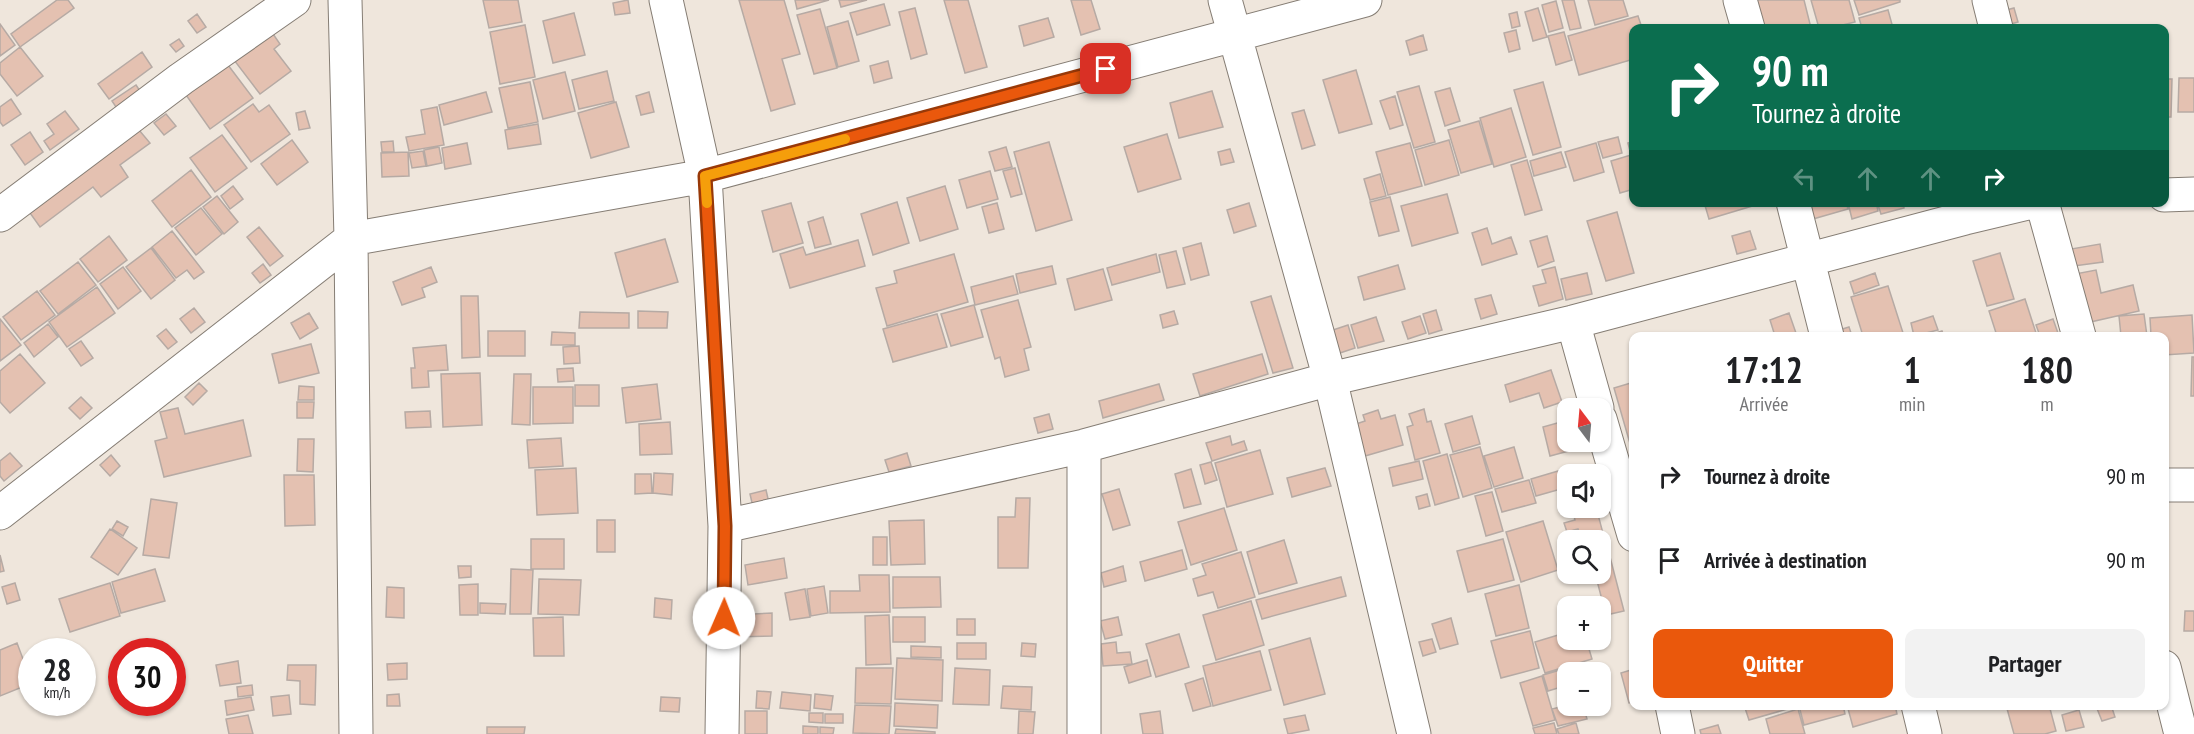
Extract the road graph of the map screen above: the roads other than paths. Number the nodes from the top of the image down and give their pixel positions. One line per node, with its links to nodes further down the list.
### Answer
1 (294, 0): 17 (street)
2 (345, 0): 18 (street)
3 (666, 0): 11 (street)
4 (1225, 0): 10 (street)
5 (1365, 0): 10 (street)
6 (1740, 0): 8 (street)
7 (1989, 0): 9 (street)
8 (1747, 24)
9 (1995, 24)
10 (1234, 34): 11 (street); 23 (street)
11 (705, 176): 18 (street); 31 (street)
12 (2194, 194): 13 (street)
13 (2169, 195)
14 (1794, 207): 19 (street)
15 (2011, 207): 19 (street)
16 (2043, 207): 22 (street)
17 (0, 215)
18 (351, 238): 29 (street); 35 (street)
19 (1808, 261): 20 (street); 21 (street)
20 (1573, 322): 23 (street); 24 (street)
21 (1826, 332)
22 (2078, 332)
23 (1330, 379): 25 (street); 38 (street)
24 (1594, 398)
25 (1084, 446): 31 (street); 37 (street)
26 (1610, 452): 30 (street)
27 (2169, 485): 28 (street)
28 (2194, 485)
29 (0, 513)
30 (1629, 518)
31 (725, 526): 36 (street)
32 (2169, 687): 41 (street)
33 (1673, 710): 39 (street)
34 (1919, 710): 40 (street)
35 (356, 734)
36 (722, 734)
37 (1084, 734)
38 (1414, 734)
39 (1678, 734)
40 (1925, 734)
41 (2181, 734)

